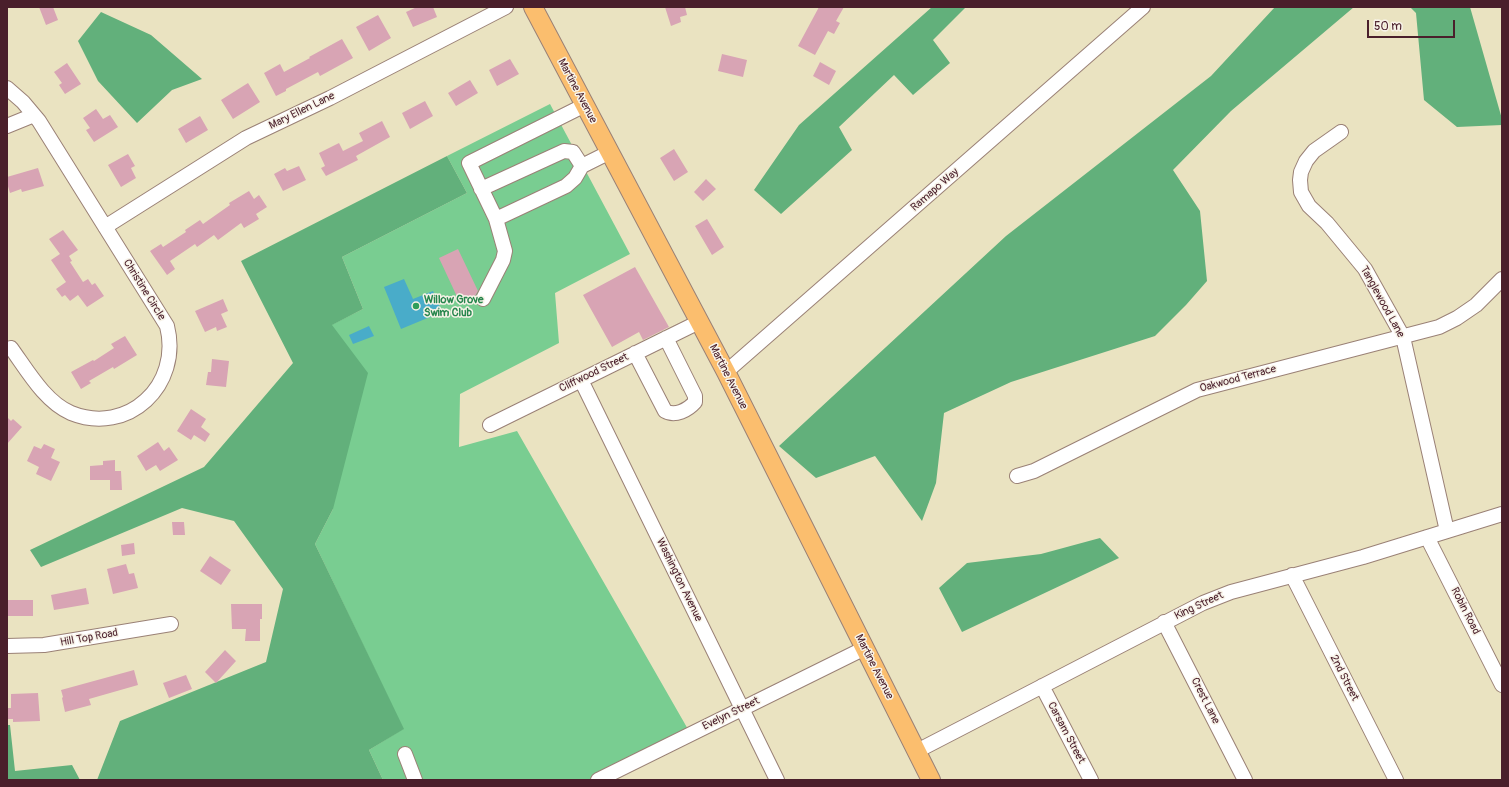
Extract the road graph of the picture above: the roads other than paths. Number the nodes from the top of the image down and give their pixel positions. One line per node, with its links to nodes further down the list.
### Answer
1 (506, 7): 13 (street, Mary Ellen Lane)
2 (533, 7): 5 (main road, Martine Avenue)
3 (1139, 8): 21 (street, Ramapo Way)
4 (7, 88): 6 (street, Christine Circle)
5 (585, 105): 9 (main road, Martine Avenue); 11 (street)
6 (34, 115): 7 (street); 13 (street, Christine Circle)
7 (7, 126)
8 (1341, 132): 17 (street, Tanglewood Lane)
9 (610, 152): 10 (street); 16 (main road, Martine Avenue)
10 (582, 166): 11 (street); 12 (street)
11 (481, 189): 12 (street)
12 (496, 219): 15 (street)
13 (105, 227): 19 (street, Christine Circle)
14 (1502, 279): 17 (street)
15 (483, 298)
16 (699, 322): 18 (street, Cliffwood Street); 21 (main road, Martine Avenue)
17 (1403, 337): 24 (street, Oakwood Terrace); 26 (street, Tanglewood Lane)
18 (666, 338): 20 (street, Cliffwood Street); 20 (street)
19 (11, 348)
20 (635, 353): 22 (street, Cliffwood Street)
21 (726, 372): 32 (main road, Martine Avenue)
22 (582, 380): 23 (street, Cliffwood Street); 35 (street, Washington Avenue)
23 (490, 425)
24 (1016, 476)
25 (1502, 514): 26 (street, King Street)
26 (1447, 531): 27 (street, King Street)
27 (1427, 538): 28 (street, King Street); 33 (street, Robin Road)
28 (1292, 576): 29 (street, King Street); 45 (street, 2nd Street)
29 (1164, 622): 34 (street, King Street); 44 (street, Crest Lane)
30 (171, 624): 31 (street, Hill Top Road)
31 (7, 646)
32 (865, 648): 35 (street, Evelyn Street); 36 (main road, Martine Avenue)
33 (1502, 685)
34 (1042, 686): 36 (street, King Street); 43 (street, Carsam Street)
35 (742, 708): 38 (street, Evelyn Street); 41 (street, Washington Avenue)
36 (916, 751): 42 (main road, Martine Avenue)
37 (405, 754): 39 (street)
38 (621, 775): 40 (street, Evelyn Street)
39 (415, 780)
40 (598, 780)
41 (777, 780)
42 (931, 780)
43 (1090, 780)
44 (1245, 780)
45 (1396, 780)

